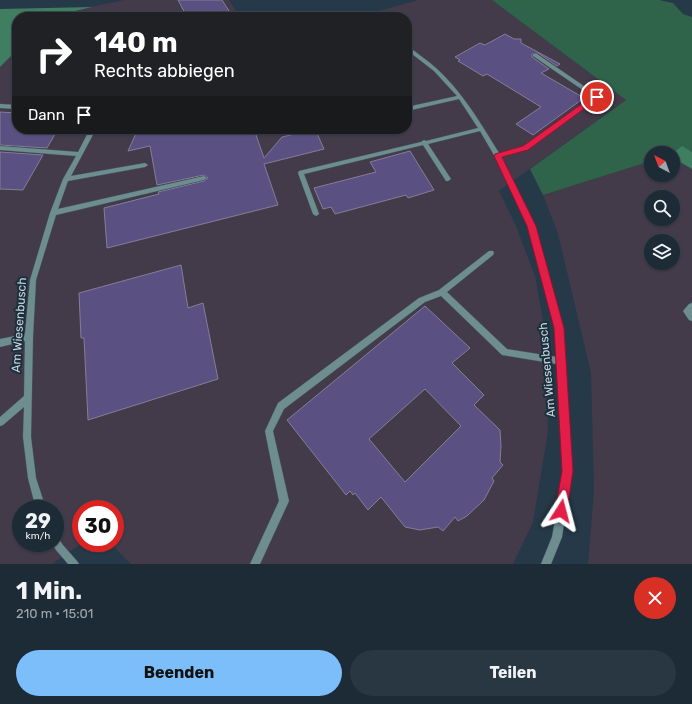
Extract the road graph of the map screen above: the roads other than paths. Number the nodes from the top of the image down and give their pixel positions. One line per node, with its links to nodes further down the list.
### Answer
1 (412, 52): 3 (street, Am Wiesenbusch)
2 (535, 55): 12 (street)
3 (460, 97): 6 (street); 7 (street, Am Wiesenbusch)
4 (0, 106): 5 (street)
5 (12, 107)
6 (412, 108)
7 (482, 129): 9 (street); 12 (street, Am Wiesenbusch)
8 (90, 134): 11 (street, Am Wiesenbusch)
9 (424, 142): 16 (street); 18 (street)
10 (0, 148): 11 (street)
11 (79, 154): 15 (street, Am Wiesenbusch)
12 (497, 156): 25 (street, Am Wiesenbusch)
13 (145, 165): 15 (street)
14 (204, 178): 17 (street)
15 (66, 179): 17 (street, Am Wiesenbusch)
16 (448, 179)
17 (53, 213): 23 (street, Am Wiesenbusch)
18 (316, 214)
19 (491, 253): 20 (street)
20 (442, 292): 25 (street); 31 (street)
21 (692, 306): 22 (street)
22 (692, 318)
23 (29, 337): 24 (street); 26 (street, Am Wiesenbusch)
24 (0, 343)
25 (561, 361): 32 (street, Am Wiesenbusch)
26 (28, 398): 27 (street); 28 (street, Am Wiesenbusch)
27 (0, 422)
28 (38, 500)
29 (63, 552): 30 (street)
30 (74, 564)
31 (255, 564)
32 (546, 564)

